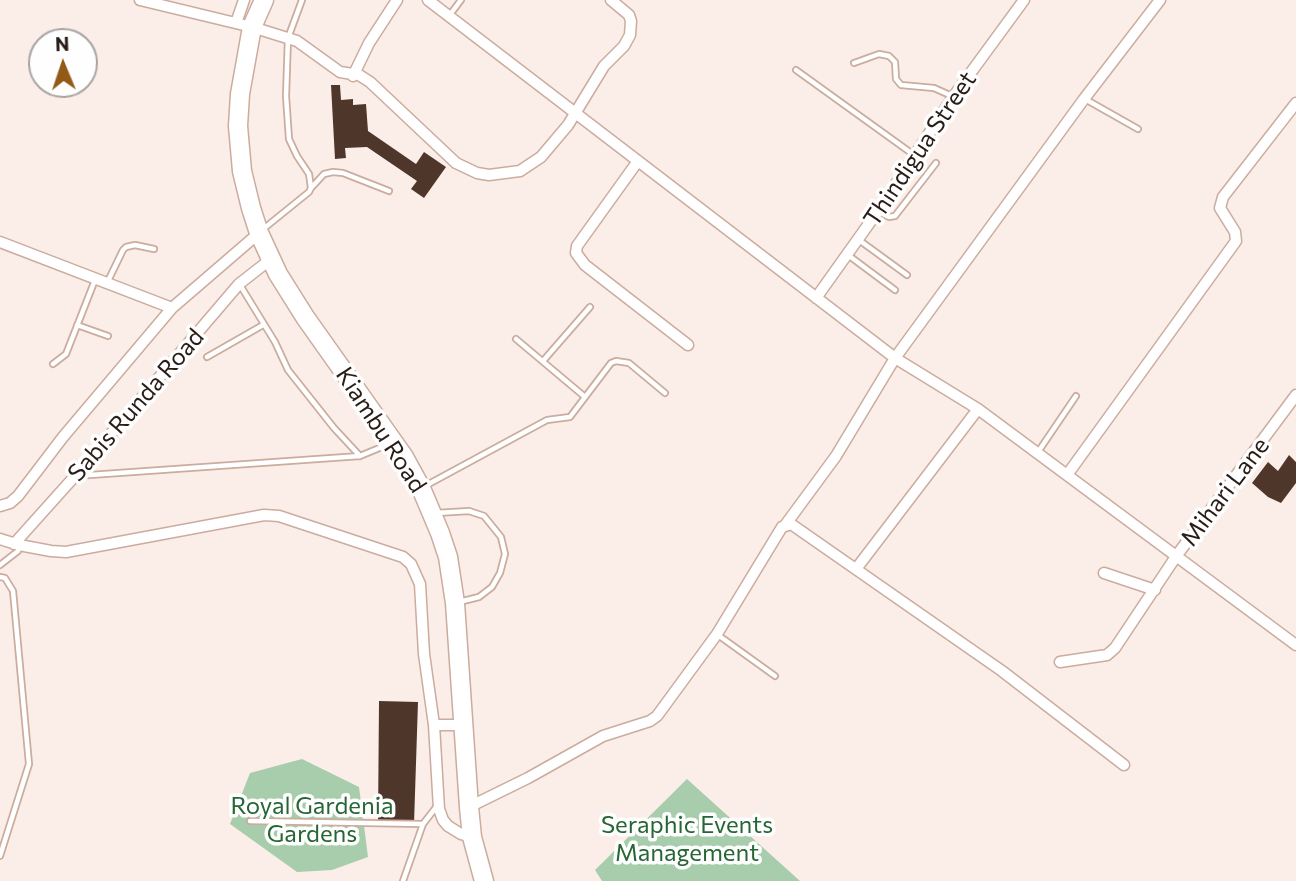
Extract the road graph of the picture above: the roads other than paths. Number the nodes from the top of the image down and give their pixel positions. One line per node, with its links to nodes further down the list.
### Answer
1 (140, 0): 12 (street)
2 (244, 0): 12 (street)
3 (264, 0): 12 (highway, Kiambu Road)
4 (303, 0): 13 (lane)
5 (397, 0): 16 (street)
6 (428, 0): 11 (street)
7 (461, 0): 11 (lane)
8 (611, 0): 20 (street)
9 (1024, 0): 17 (street, Thindigua Street)
10 (1160, 0): 18 (street)
11 (449, 17): 20 (street)
12 (244, 25): 13 (street); 28 (highway, Kiambu Road)
13 (288, 38): 16 (street); 25 (lane)
14 (854, 63): 17 (lane)
15 (796, 70): 22 (lane)
16 (353, 76): 20 (street)
17 (953, 97): 22 (street, Thindigua Street)
18 (1084, 99): 21 (lane); 48 (street)
19 (1296, 103): 59 (street)
20 (575, 112): 23 (street)
21 (1138, 128)
22 (915, 155): 27 (street, Thindigua Street)
23 (638, 161): 39 (street); 46 (street)
24 (936, 163): 27 (lane)
25 (311, 188): 26 (lane); 28 (lane)
26 (389, 191)
27 (878, 211): 29 (street, Thindigua Street)
28 (259, 233): 33 (highway, Kiambu Road); 41 (street)
29 (858, 240): 32 (street, Thindigua Street); 34 (lane)
30 (0, 242): 35 (street)
31 (154, 249): 36 (lane)
32 (847, 255): 38 (lane); 39 (street, Thindigua Street)
33 (271, 259): 37 (street, Sabis Runda Road); 56 (highway, Kiambu Road)
34 (908, 275)
35 (95, 280): 36 (street); 42 (lane)
36 (106, 284): 41 (street)
37 (239, 284): 43 (lane); 60 (street, Sabis Runda Road)
38 (895, 290)
39 (816, 298): 48 (street)
40 (590, 307): 49 (lane)
41 (172, 308): 62 (street)
42 (77, 325): 44 (lane); 50 (lane)
43 (263, 325): 47 (lane); 58 (lane)
44 (108, 337)
45 (516, 339): 49 (lane)
46 (688, 345)
47 (207, 357)
48 (895, 358): 55 (street); 64 (street)
49 (543, 361): 54 (lane)
50 (53, 364)
51 (666, 393): 54 (lane)
52 (1296, 395): 67 (street, Mihari Lane)
53 (1076, 396): 57 (lane)
54 (585, 397): 61 (lane)
55 (978, 409): 57 (street); 69 (street)
56 (393, 442): 58 (lane); 61 (highway, Kiambu Road)
57 (1037, 453): 59 (street)
58 (360, 456): 60 (lane)
59 (1067, 475): 67 (street)
60 (75, 476): 66 (street, Sabis Runda Road)
61 (421, 488): 63 (highway, Kiambu Road)
62 (0, 506)
63 (432, 514): 73 (highway, Kiambu Road); 73 (lane)
64 (786, 524): 69 (street); 74 (street)
65 (0, 539): 66 (street)
66 (17, 545): 68 (lane); 78 (street)
67 (1177, 555): 72 (street, Mihari Lane); 75 (street)
68 (0, 565)
69 (856, 569): 80 (street)
70 (1104, 573): 72 (street)
71 (0, 577): 86 (lane)
72 (1155, 590): 76 (street, Mihari Lane)
73 (455, 603): 79 (highway, Kiambu Road)
74 (717, 634): 77 (lane); 82 (street)
75 (1296, 645)
76 (1060, 662)
77 (775, 676)
78 (434, 725): 79 (street); 81 (street)
79 (463, 725): 82 (highway, Kiambu Road)
80 (1124, 765)
81 (438, 805): 84 (lane); 85 (street)
82 (468, 807): 85 (highway, Kiambu Road)
83 (250, 821): 84 (lane)
84 (423, 824): 87 (lane)
85 (472, 837): 88 (highway, Kiambu Road)
86 (0, 856)
87 (403, 881)
88 (484, 881)

